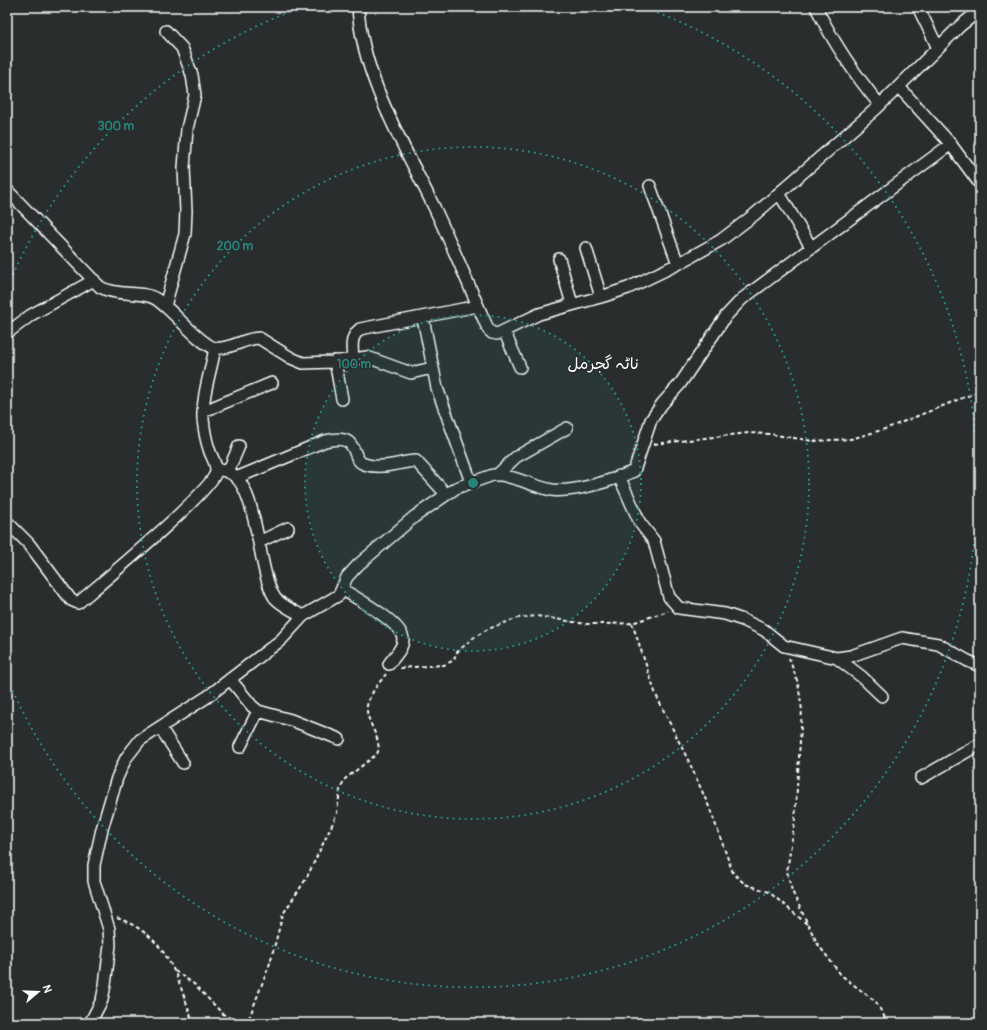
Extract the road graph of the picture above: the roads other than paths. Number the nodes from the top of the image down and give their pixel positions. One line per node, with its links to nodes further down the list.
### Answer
1 (358, 7): 22 (street)
2 (816, 7): 8 (street)
3 (918, 7): 6 (street)
4 (980, 10): 6 (street)
5 (166, 31): 21 (street)
6 (938, 48): 7 (street)
7 (899, 87): 8 (street); 9 (street)
8 (880, 105): 13 (street)
9 (951, 144): 10 (street); 14 (street)
10 (980, 184)
11 (650, 186): 17 (street)
12 (7, 190): 18 (street)
13 (779, 193): 14 (street); 17 (street)
14 (812, 247): 39 (street)
15 (586, 248): 19 (street)
16 (559, 259): 20 (street)
17 (678, 264): 19 (street)
18 (94, 280): 21 (street); 25 (street)
19 (601, 297): 20 (street)
20 (572, 304): 24 (street)
21 (165, 306): 26 (street)
22 (478, 306): 23 (street); 24 (street)
23 (424, 318): 27 (street); 30 (street)
24 (504, 331): 29 (street)
25 (7, 333)
26 (215, 348): 28 (street); 33 (street)
27 (353, 358): 28 (street); 30 (street)
28 (335, 361): 32 (street)
29 (520, 367)
30 (432, 368): 40 (street)
31 (272, 383): 33 (street)
32 (342, 399)
33 (204, 411): 36 (street)
34 (567, 428): 38 (street)
35 (239, 446): 37 (street)
36 (216, 470): 37 (street); 42 (street)
37 (232, 475): 41 (street); 44 (street)
38 (497, 475): 39 (street); 40 (street)
39 (619, 476): 47 (street)
40 (471, 482): 41 (street)
41 (446, 494): 45 (street)
42 (7, 522)
43 (288, 528): 44 (street)
44 (259, 542): 46 (street)
45 (342, 589): 46 (street); 48 (street)
46 (303, 616): 50 (street)
47 (838, 658): 49 (street); 51 (street)
48 (389, 664)
49 (979, 669)
50 (230, 679): 52 (street); 53 (street)
51 (882, 696)
52 (258, 711): 54 (street); 56 (street)
53 (160, 727): 57 (street); 59 (street)
54 (339, 739)
55 (980, 744): 58 (street)
56 (240, 747)
57 (183, 763)
58 (921, 778)
59 (90, 1023)

